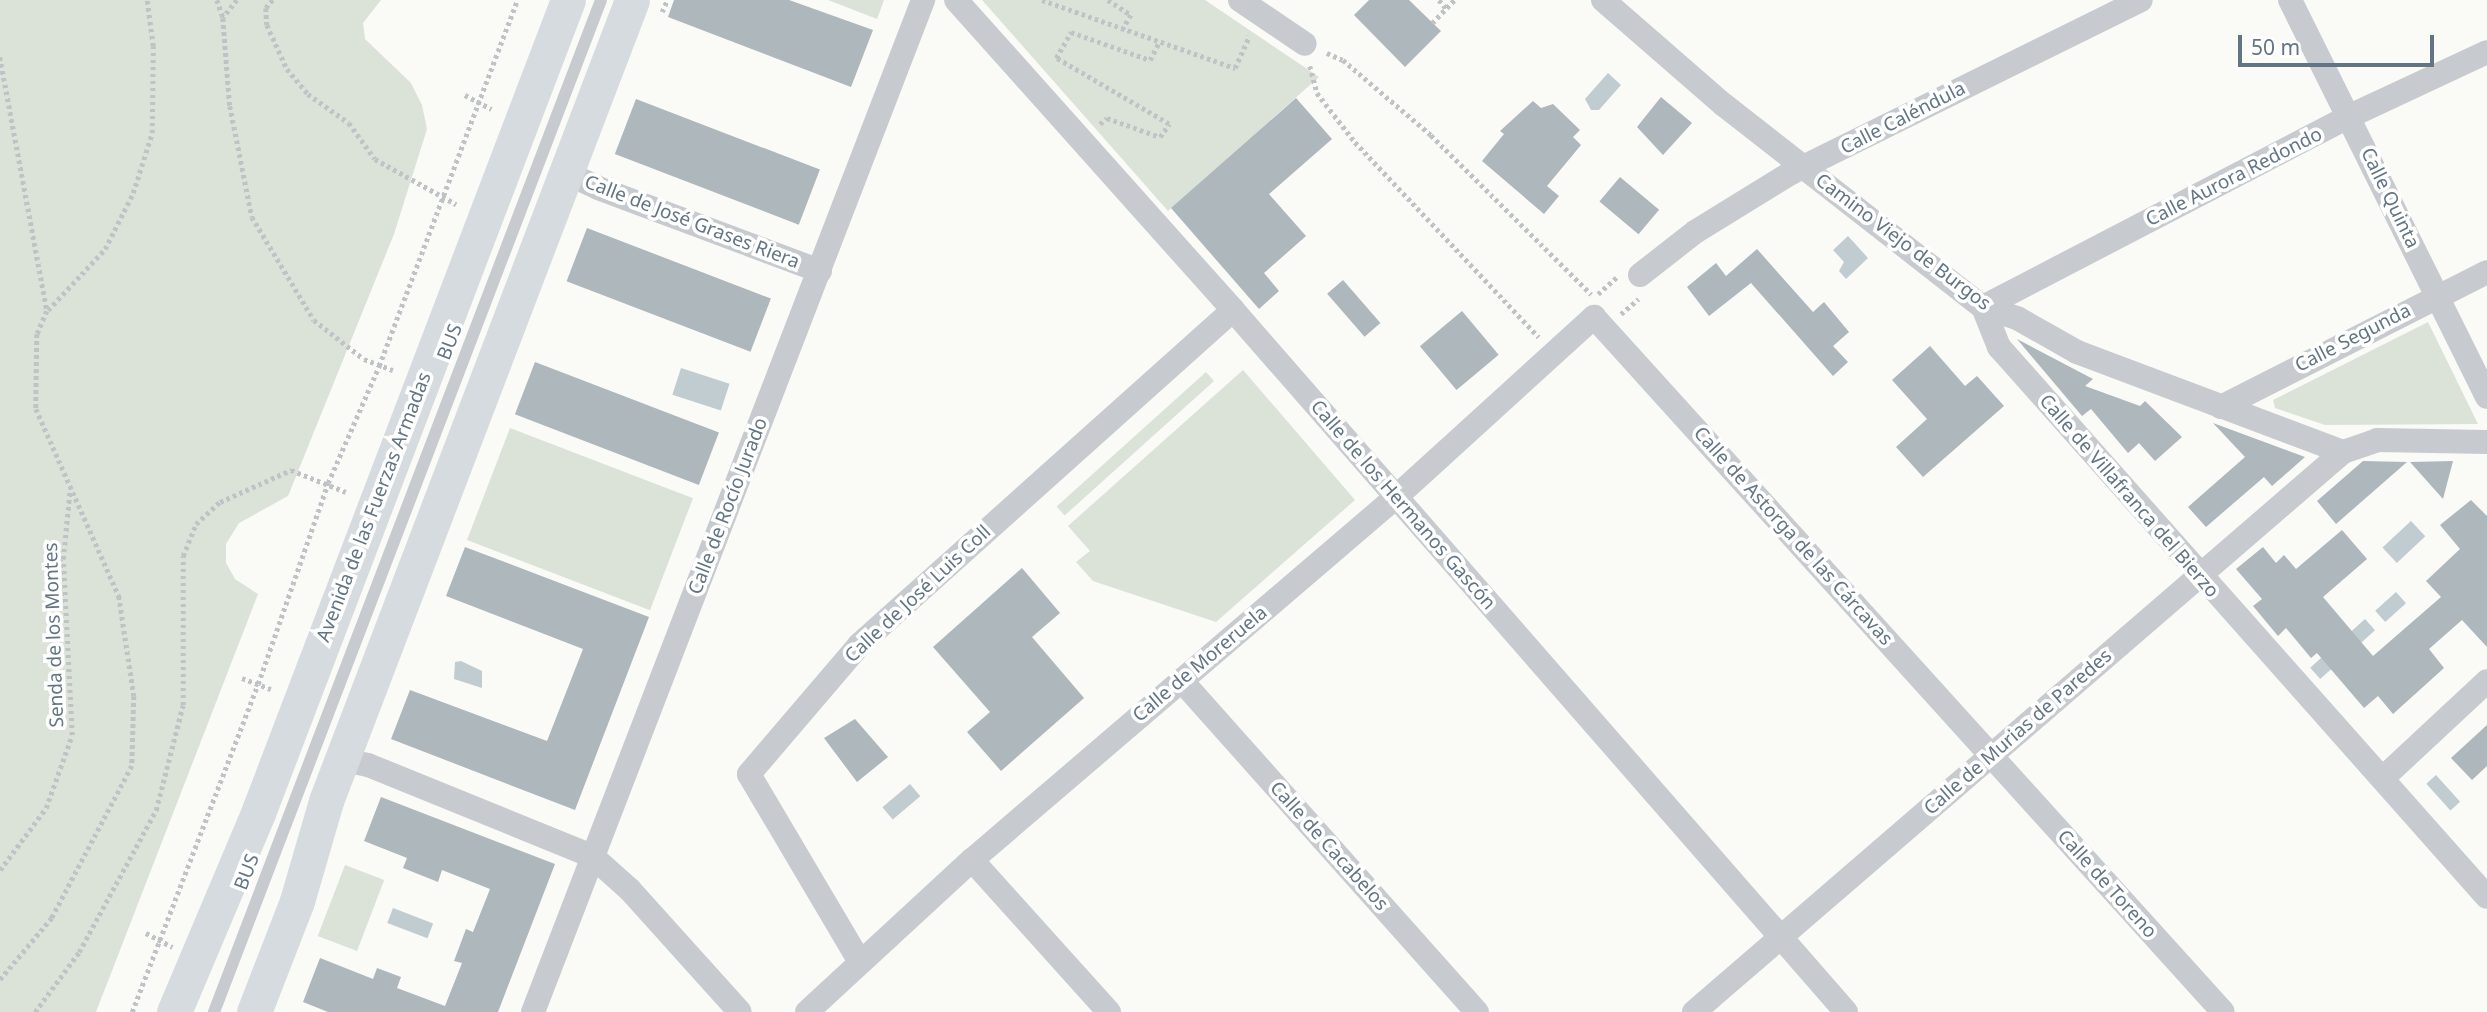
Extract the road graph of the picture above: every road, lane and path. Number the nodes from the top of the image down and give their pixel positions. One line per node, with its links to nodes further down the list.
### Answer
1 (147, 0): 44 (path)
2 (217, 0): 20 (path)
3 (237, 0): 20 (path)
4 (273, 0): 36 (path)
5 (517, 0): 30 (path)
6 (568, 0): 78 (street, Avenida de las Fuerzas Armadas)
7 (601, 0): 79 (lane, BUS)
8 (632, 0): 34 (street)
9 (923, 0): 38 (street, Calle de Rocío Jurado)
10 (956, 0): 43 (street, Calle de los Hermanos Gascón)
11 (1042, 0): 23 (path)
12 (1108, 0): 23 (path)
13 (1240, 0): 25 (street)
14 (1439, 0): 19 (path)
15 (1454, 0): 19 (path)
16 (1603, 0): 35 (street, Camino Viejo de Burgos)
17 (2141, 0): 35 (street, Calle Caléndula)
18 (2290, 0): 32 (street, Calle Quinta)
19 (1446, 8): 21 (path)
20 (223, 18): 47 (path)
21 (1432, 23)
22 (1253, 26): 24 (path)
23 (1123, 29): 24 (path)
24 (1159, 42): 33 (path)
25 (1305, 44): 40 (path)
26 (2487, 52): 32 (street, Calle Aurora Redondo)
27 (0, 57): 44 (path, Senda de los Montes)
28 (1317, 93): 46 (path)
29 (464, 95): 30 (path)
30 (480, 103): 31 (path); 36 (path)
31 (491, 109)
32 (2350, 116): 41 (street, Calle Quinta); 42 (street, Calle Aurora Redondo)
33 (1107, 118)
34 (570, 167): 38 (street, Calle de José Grases Riera); 64 (street)
35 (1804, 167): 40 (street, Calle Caléndula); 42 (street, Camino Viejo de Burgos)
36 (443, 198): 37 (path); 47 (path)
37 (456, 204)
38 (820, 271): 66 (street, Calle de Rocío Jurado)
39 (2487, 271): 41 (street, Calle Segunda)
40 (1630, 274)
41 (2439, 295): 49 (street, Calle Quinta); 50 (street, Calle Segunda)
42 (1983, 307): 50 (street, Camino Viejo de Burgos); 57 (street, Calle de Villafranca del Bierzo)
43 (1233, 310): 56 (street, Calle de los Hermanos Gascón); 74 (street, Calle de José Luis Coll)
44 (47, 311): 54 (path, Senda de los Montes)
45 (1594, 317): 46 (street, Calle de Moreruela); 63 (street, Calle de Astorga de las Cárcavas)
46 (1554, 353): 56 (street, Calle de Moreruela)
47 (379, 366): 48 (path); 53 (path)
48 (393, 370)
49 (2487, 397)
50 (2221, 407): 52 (street, Camino Viejo de Burgos)
51 (2487, 442): 52 (street)
52 (2343, 452): 57 (street, Calle de Murias de Paredes)
53 (328, 483): 55 (path); 61 (path); 76 (path)
54 (70, 488): 68 (path, Senda de los Montes); 75 (path)
55 (346, 492)
56 (1396, 497): 59 (street, Calle de Moreruela); 71 (street, Calle de los Hermanos Gascón)
57 (2199, 577): 63 (street, Calle de Murias de Paredes); 65 (street, Calle de Villafranca del Bierzo)
58 (242, 678): 61 (path)
59 (1181, 680): 67 (street, Calle de Moreruela); 85 (street, Calle de Cacabelos)
60 (2487, 681): 65 (street)
61 (258, 684): 62 (path); 72 (path)
62 (271, 689)
63 (1991, 756): 71 (street, Calle de Murias de Paredes); 88 (street, Calle de Toreno)
64 (340, 767): 66 (street); 80 (street)
65 (2383, 778): 69 (street, Calle de Villafranca del Bierzo)
66 (592, 856): 81 (street, Calle de Rocío Jurado); 82 (street)
67 (972, 860): 74 (street, Calle de Moreruela); 84 (street)
68 (0, 870)
69 (2487, 897)
70 (146, 933): 72 (path)
71 (1779, 937): 86 (street, Calle de Murias de Paredes); 87 (street, Calle de los Hermanos Gascón)
72 (159, 941): 73 (path); 77 (path)
73 (172, 947)
74 (860, 962): 83 (street, Calle de Moreruela)
75 (0, 980)
76 (36, 1012)
77 (132, 1012)
78 (174, 1012)
79 (214, 1012)
80 (254, 1012)
81 (533, 1012)
82 (740, 1012)
83 (807, 1012)
84 (1109, 1012)
85 (1478, 1012)
86 (1694, 1012)
87 (1846, 1012)
88 (2223, 1012)

